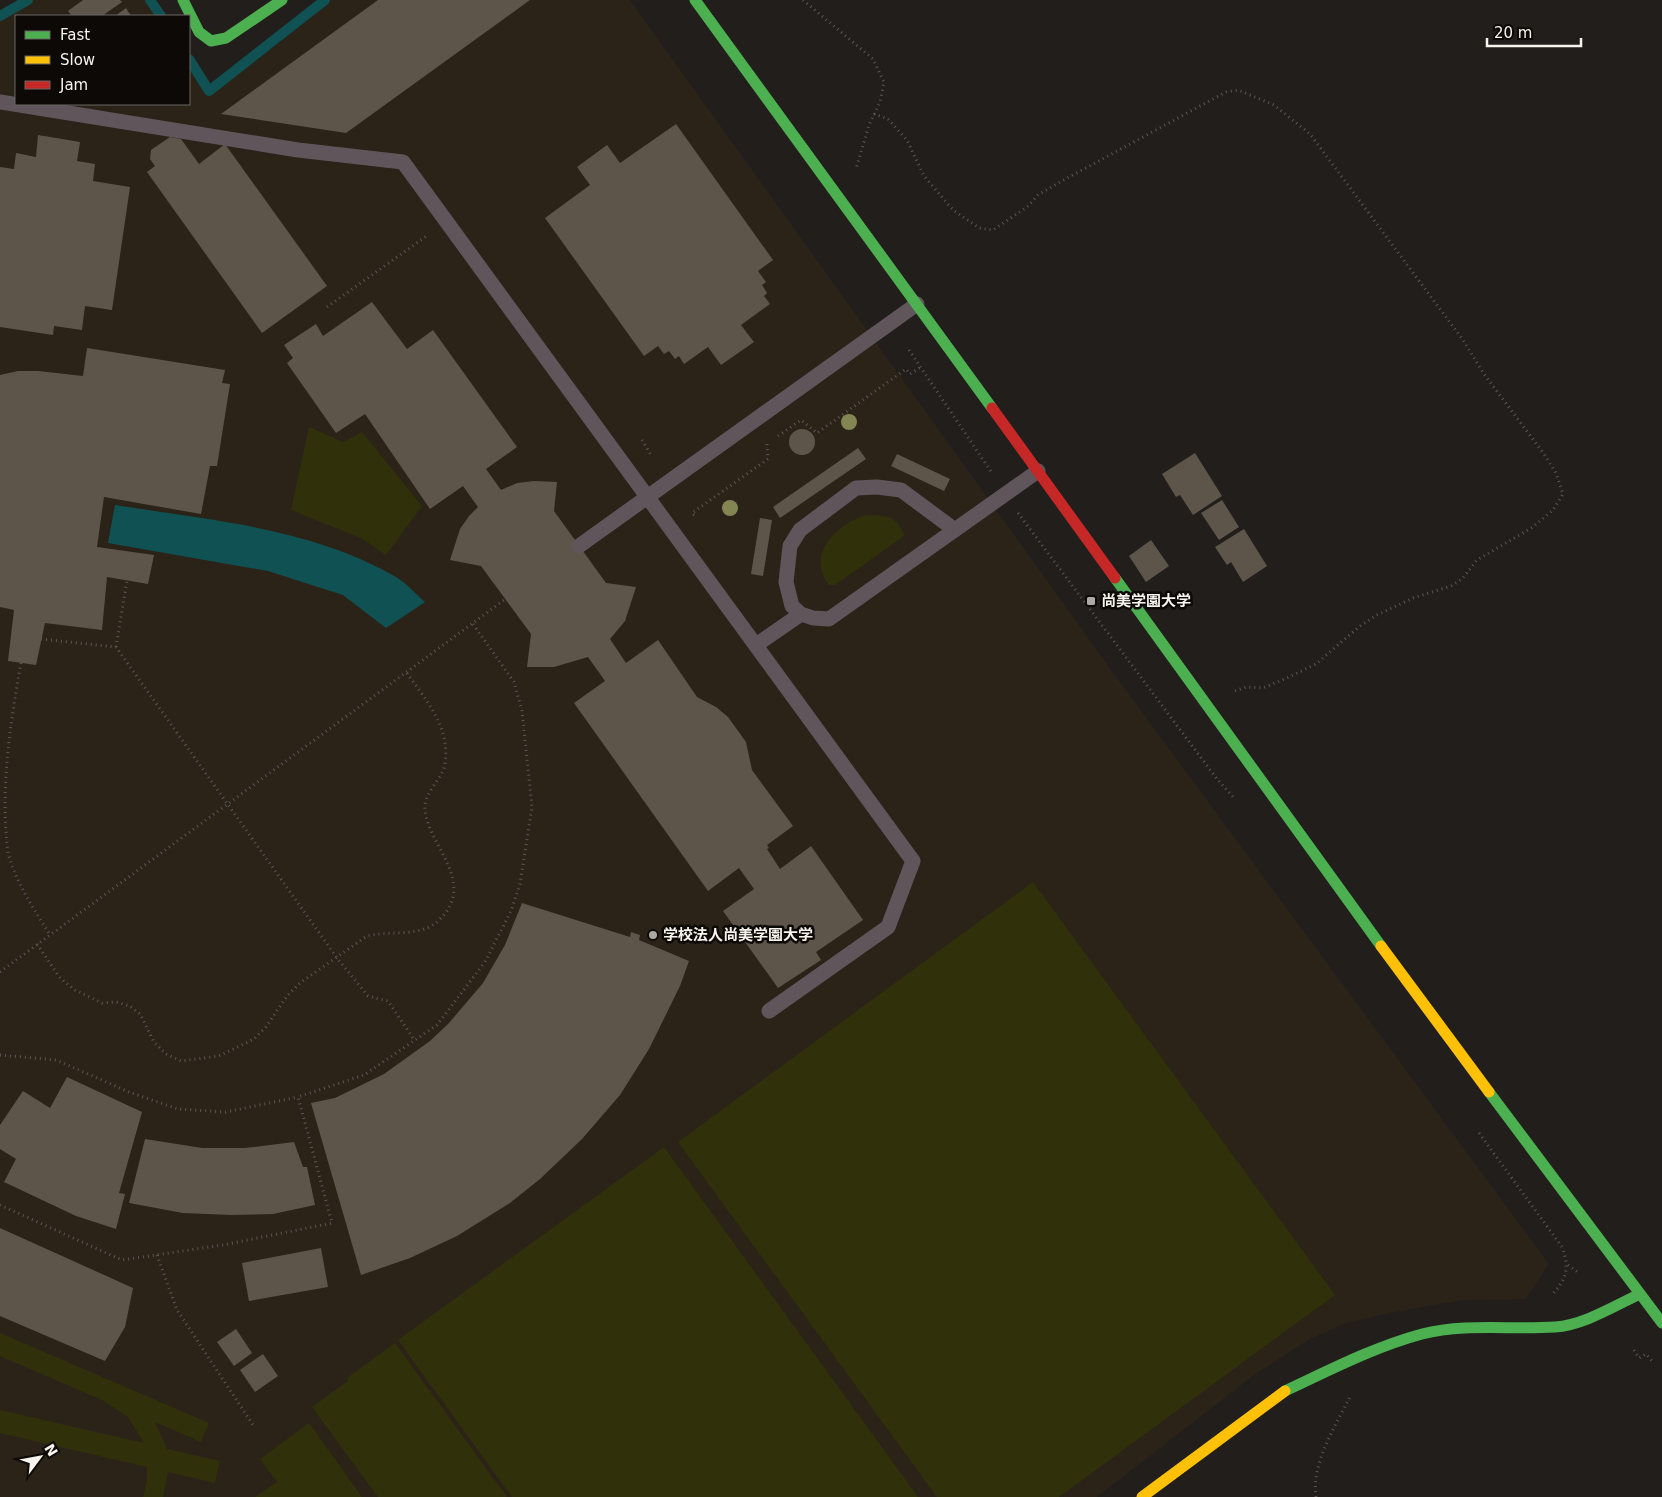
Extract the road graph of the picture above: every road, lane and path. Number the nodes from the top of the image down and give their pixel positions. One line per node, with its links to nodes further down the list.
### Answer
1 (183, 0): 2 (street)
2 (282, 0)
3 (695, 0): 9 (street)
4 (803, 0): 8 (path)
5 (0, 102): 6 (lane)
6 (15, 104)
7 (19, 105): 10 (lane)
8 (874, 114): 9 (path); 32 (path)
9 (844, 203): 11 (street)
10 (447, 221): 12 (path); 19 (lane)
11 (917, 304): 17 (street); 19 (lane)
12 (327, 307)
13 (909, 350): 14 (path)
14 (921, 367): 18 (path); 21 (path)
15 (642, 440): 16 (path)
16 (654, 459)
17 (1038, 471): 22 (lane); 32 (street)
18 (992, 473)
19 (650, 496): 23 (lane); 28 (lane)
20 (1018, 512): 34 (path)
21 (696, 518)
22 (955, 530): 25 (lane); 25 (lane)
23 (578, 546): 26 (path)
24 (127, 580): 29 (path)
25 (802, 614): 28 (lane)
26 (472, 624): 31 (path); 41 (path)
27 (41, 639): 29 (path)
28 (756, 645): 40 (lane)
29 (116, 647): 35 (path)
30 (21, 662): 33 (path)
31 (406, 672): 35 (path); 38 (path)
32 (1208, 706): 49 (street)
33 (2, 761): 36 (path)
34 (1239, 803)
35 (228, 804): 36 (path); 38 (path)
36 (50, 935): 37 (path)
37 (37, 944): 38 (path); 39 (path)
38 (337, 958): 41 (path)
39 (0, 972)
40 (769, 1011)
41 (415, 1041): 43 (path)
42 (0, 1054): 43 (path)
43 (298, 1098): 46 (path)
44 (1475, 1128): 47 (path)
45 (0, 1205): 46 (path)
46 (157, 1255): 55 (path)
47 (1568, 1265): 48 (path); 50 (path)
48 (1579, 1273)
49 (1640, 1294): 51 (street); 56 (street)
50 (1548, 1299)
51 (1662, 1322)
52 (1634, 1350): 53 (path)
53 (1653, 1362)
54 (1352, 1394): 57 (path)
55 (255, 1428)
56 (1142, 1497)
57 (1316, 1497)

